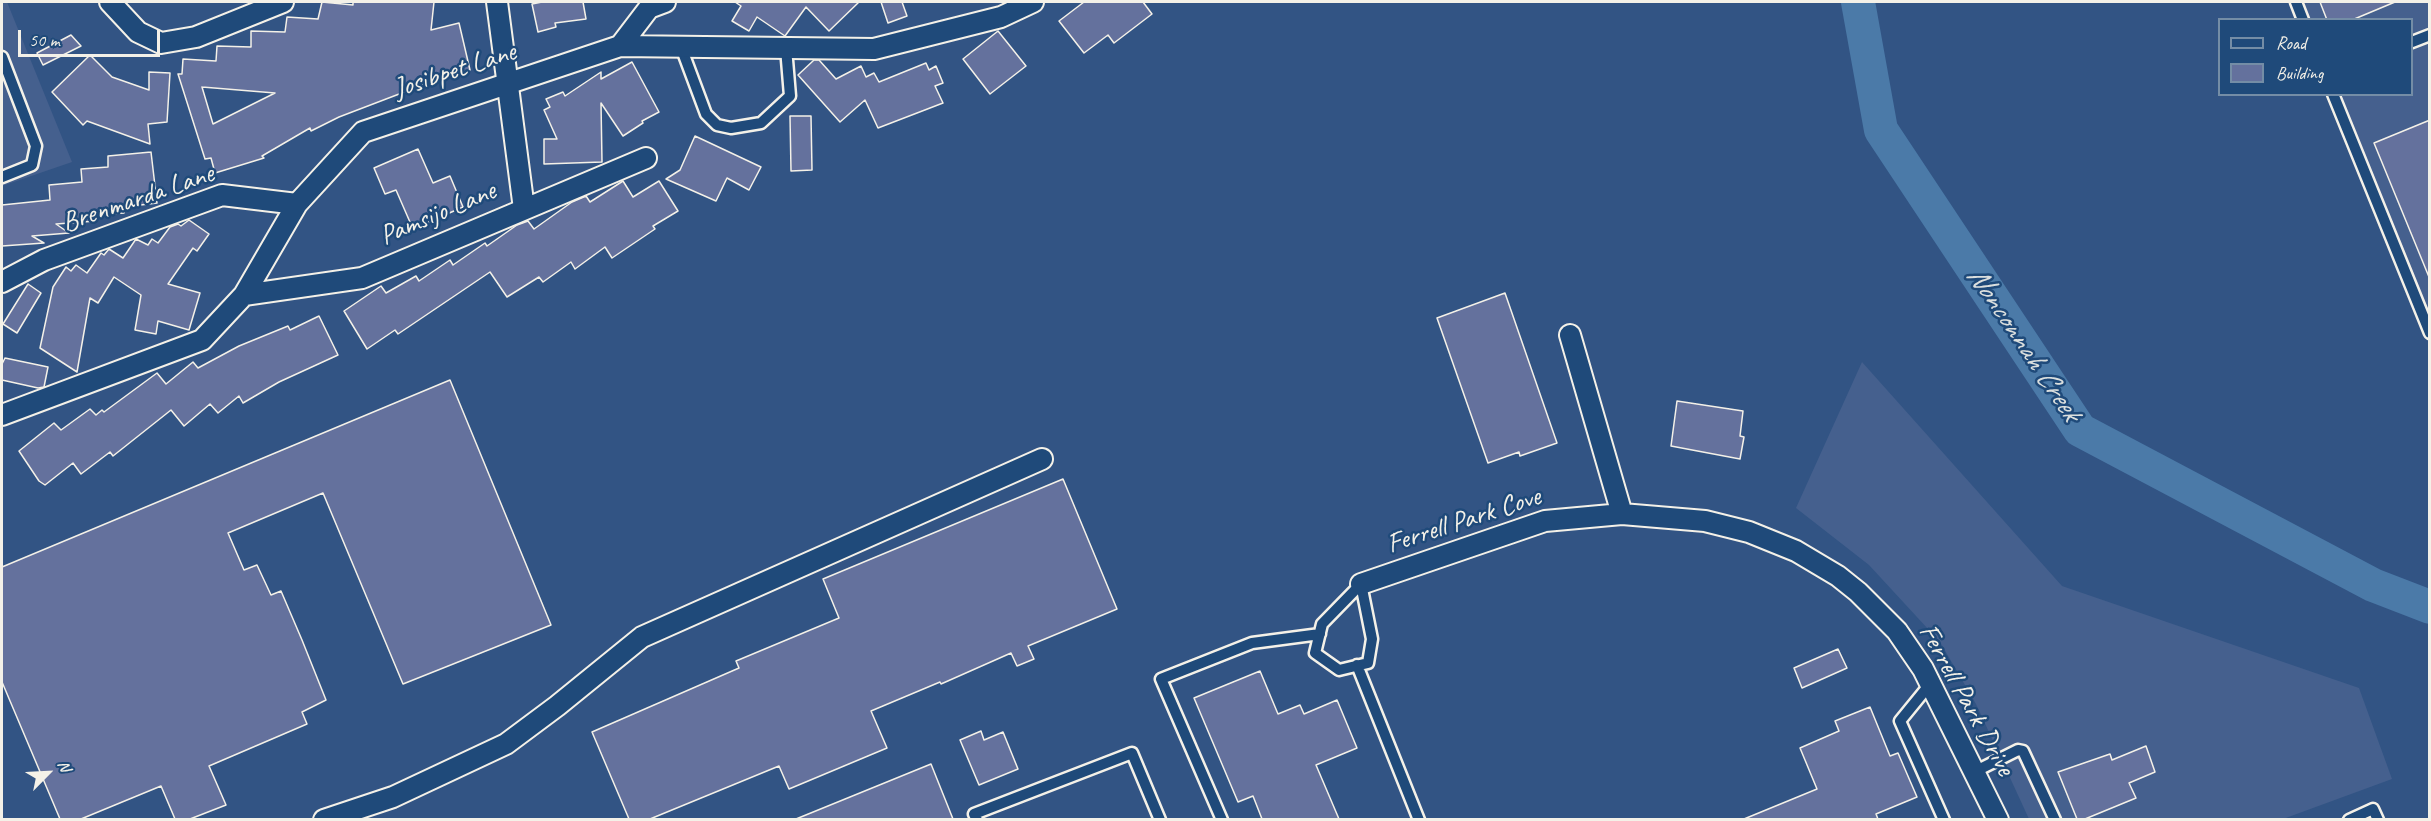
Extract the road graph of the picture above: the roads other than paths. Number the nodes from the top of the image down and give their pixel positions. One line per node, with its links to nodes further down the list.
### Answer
1 (110, 2): 2 (street)
2 (283, 2)
3 (497, 2): 14 (street)
4 (665, 2): 10 (street)
5 (1034, 2): 12 (street, Josibpet Lane)
6 (2296, 2): 7 (lane)
7 (2302, 18)
8 (2430, 35): 9 (lane)
9 (2413, 42)
10 (620, 46): 11 (street, Josibpet Lane); 14 (street, Josibpet Lane)
11 (681, 47): 12 (street, Josibpet Lane); 12 (lane)
12 (786, 48)
13 (2, 57): 17 (lane)
14 (506, 85): 18 (street, Josibpet Lane); 19 (street)
15 (2334, 96): 22 (lane)
16 (646, 158): 19 (street, Pamsijo Lane)
17 (2, 177)
18 (297, 204): 20 (street, Brenmarda Lane); 21 (street, Josibpet Lane)
19 (524, 209): 21 (street, Pamsijo Lane)
20 (2, 282)
21 (244, 295): 24 (street, Josibpet Lane)
22 (2430, 333)
23 (1570, 335): 26 (street)
24 (2, 415)
25 (1042, 459): 32 (street)
26 (1622, 514): 27 (street, Ferrell Park Cove); 30 (street, Ferrell Park Drive)
27 (1361, 584): 28 (lane); 29 (lane)
28 (1320, 634): 29 (lane); 35 (lane)
29 (1357, 665): 36 (lane)
30 (1931, 683): 31 (street, Ferrell Park Drive); 37 (lane)
31 (1976, 771): 38 (street, Ferrell Park Drive); 39 (lane)
32 (324, 819)
33 (976, 819): 34 (lane)
34 (1160, 819)
35 (1222, 819)
36 (1419, 819)
37 (1944, 819)
38 (1998, 819)
39 (2055, 819)
40 (2349, 819): 41 (lane)
41 (2378, 819)

